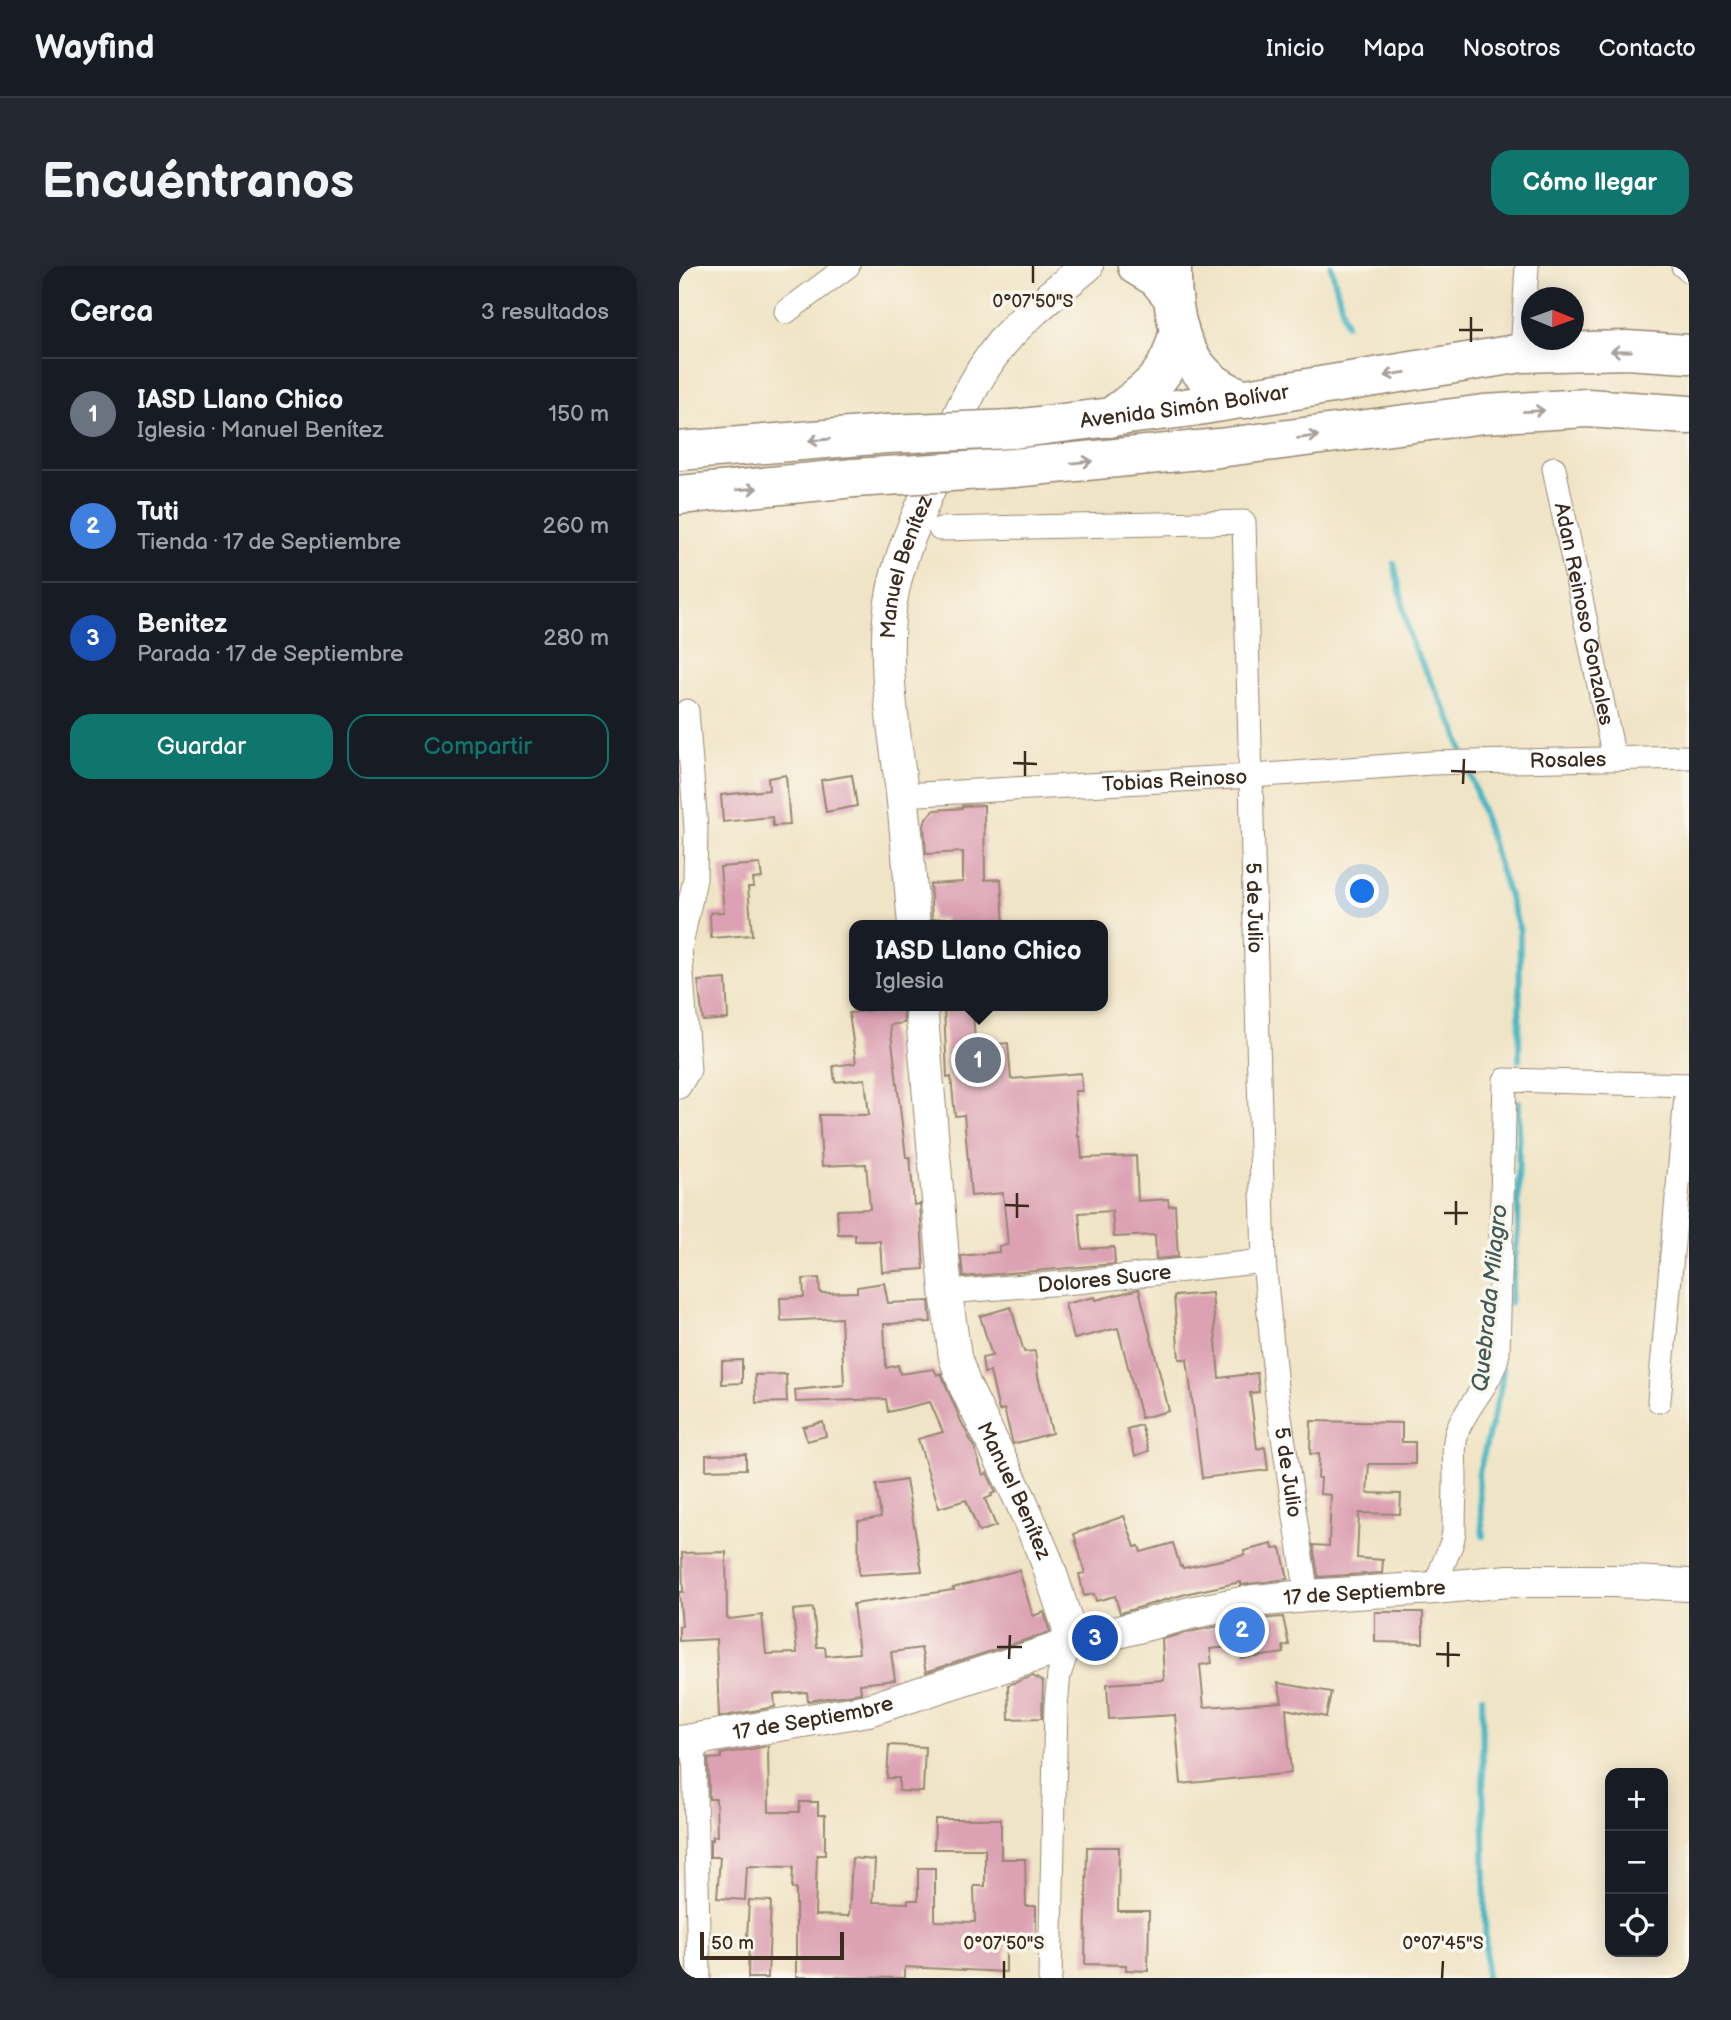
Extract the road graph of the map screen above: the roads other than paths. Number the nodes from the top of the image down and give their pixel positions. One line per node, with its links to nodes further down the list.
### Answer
1 (848, 266): 8 (street)
2 (1087, 266): 23 (street, Manuel Benítez)
3 (1137, 266): 7 (highway)
4 (1527, 266): 9 (street)
5 (1683, 266): 6 (street)
6 (1689, 271)
7 (1174, 297): 11 (highway); 13 (highway)
8 (786, 312)
9 (1522, 353): 10 (highway, Avenida Simón Bolívar, one-way to 9); 11 (highway, Avenida Simón Bolívar, one-way to 11)
10 (1689, 354)
11 (1246, 399): 13 (highway, Avenida Simón Bolívar)
12 (1689, 415): 16 (highway, Avenida Simón Bolívar, one-way to 12, bridge)
13 (1109, 419): 14 (highway, Avenida Simón Bolívar, one-way to 14, bridge)
14 (679, 451)
15 (1554, 468): 20 (street, Adan Reinoso Gonzales)
16 (679, 495)
17 (940, 528): 22 (street, 5 de Julio)
18 (687, 711): 27 (street)
19 (1689, 757): 20 (street, Rosales)
20 (1614, 758): 21 (street, Rosales)
21 (1446, 762): 22 (street, Tobias Reinoso)
22 (1252, 776): 23 (street, Tobias Reinoso); 28 (street, 5 de Julio)
23 (902, 795): 24 (street, Manuel Benítez)
24 (914, 920)
25 (921, 1011): 29 (street, Manuel Benítez)
26 (1688, 1086): 30 (street); 32 (street)
27 (679, 1087)
28 (1264, 1261): 29 (street, Dolores Sucre); 33 (street, 5 de Julio)
29 (946, 1292): 34 (street, Manuel Benítez)
30 (1659, 1401)
31 (1689, 1585): 32 (street, 17 de Septiembre)
32 (1434, 1588): 33 (street, 17 de Septiembre)
33 (1307, 1596): 34 (street, 17 de Septiembre)
34 (1069, 1645): 35 (street, 17 de Septiembre); 37 (street, Manuel Benítez)
35 (686, 1741): 36 (street)
36 (699, 1978)
37 (1050, 1978)

